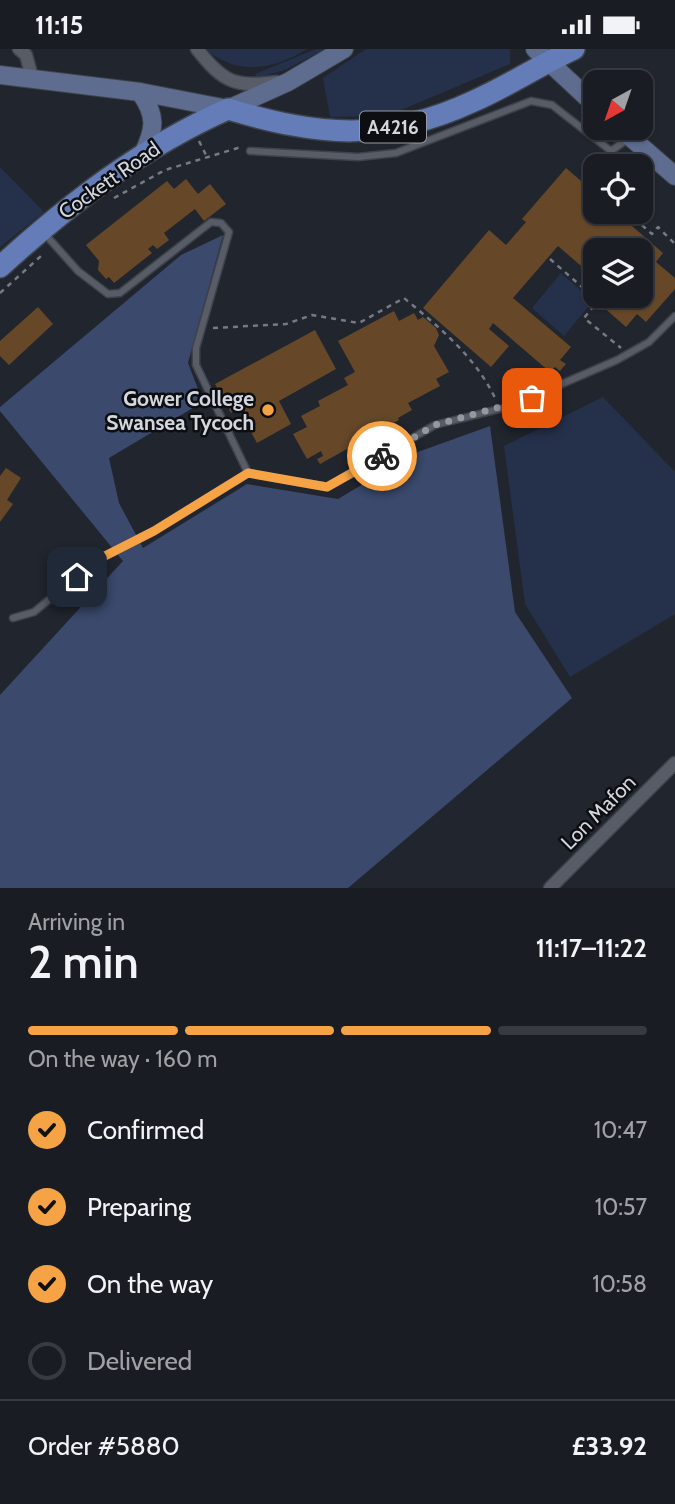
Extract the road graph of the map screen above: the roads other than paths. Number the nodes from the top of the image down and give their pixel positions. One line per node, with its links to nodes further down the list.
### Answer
1 (19, 49): 7 (street)
2 (197, 49): 8 (street)
3 (344, 49): 8 (street)
4 (574, 49): 5 (main road, A4216)
5 (541, 55): 10 (street); 13 (main road, A4216)
6 (0, 75): 7 (street)
7 (32, 76): 9 (street)
8 (293, 79): 11 (street)
9 (140, 92): 11 (street); 19 (street)
10 (583, 94)
11 (228, 109): 12 (main road, Cockett Road); 13 (main road, A4216)
12 (196, 123): 13 (main road, A4216); 19 (main road, Cockett Road)
13 (289, 127)
14 (583, 130): 18 (lane)
15 (597, 140): 16 (lane)
16 (619, 140)
17 (634, 140): 20 (street)
18 (250, 151)
19 (143, 154): 21 (main road, Cockett Road)
20 (675, 176)
21 (41, 229): 22 (main road, Cockett Road); 24 (lane)
22 (0, 267)
23 (675, 316): 24 (lane)
24 (248, 473): 25 (lane)
25 (13, 618)
26 (675, 763): 27 (street, Lon Mafon)
27 (550, 888)

